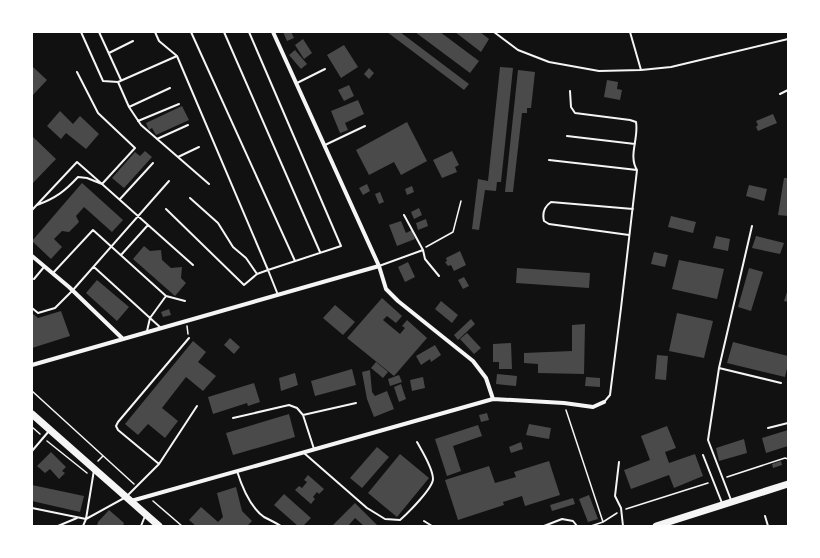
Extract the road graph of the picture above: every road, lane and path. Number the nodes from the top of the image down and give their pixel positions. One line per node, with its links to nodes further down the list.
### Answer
1 (81, 32): 18 (lane)
2 (99, 32): 12 (lane)
3 (155, 32): 13 (lane)
4 (191, 32): 58 (lane)
5 (224, 32): 55 (lane)
6 (248, 32): 55 (lane)
7 (273, 32): 19 (street)
8 (494, 32): 15 (lane)
9 (630, 32): 15 (lane)
10 (788, 39): 15 (lane)
11 (133, 41): 12 (lane)
12 (109, 53): 17 (lane)
13 (177, 56): 17 (lane); 63 (lane)
14 (325, 69): 19 (lane)
15 (642, 70)
16 (77, 72): 39 (lane)
17 (121, 80): 18 (lane)
18 (118, 82): 25 (lane)
19 (296, 83): 32 (street)
20 (170, 88): 25 (lane)
21 (788, 90): 23 (lane)
22 (570, 91): 31 (lane)
23 (780, 94)
24 (179, 104): 26 (lane)
25 (129, 107): 26 (lane)
26 (138, 121): 30 (lane)
27 (188, 125): 30 (lane)
28 (365, 126): 32 (lane)
29 (567, 136): 31 (lane)
30 (157, 139): 34 (lane)
31 (635, 144): 37 (lane)
32 (324, 145): 61 (street)
33 (199, 147): 34 (lane)
34 (178, 157): 40 (lane)
35 (549, 160): 37 (lane)
36 (153, 163): 42 (lane)
37 (636, 170): 46 (lane)
38 (169, 181): 49 (lane)
39 (102, 184): 42 (lane); 44 (lane); 44 (lane)
40 (209, 184)
41 (190, 198): 65 (lane)
42 (120, 199): 49 (lane)
43 (461, 201): 54 (path)
44 (36, 206): 47 (lane)
45 (166, 209): 65 (lane)
46 (633, 209): 52 (lane); 52 (lane)
47 (32, 210)
48 (404, 215): 54 (lane)
49 (138, 216): 50 (lane); 53 (lane)
50 (148, 225): 56 (lane); 59 (lane)
51 (752, 226): 80 (lane)
52 (629, 234): 85 (lane)
53 (111, 247): 56 (lane); 62 (lane); 64 (lane)
54 (423, 250): 61 (lane); 66 (lane)
55 (320, 252): 58 (lane)
56 (121, 255): 70 (lane)
57 (32, 256): 60 (street)
58 (295, 261): 63 (lane)
59 (193, 265)
60 (45, 266): 64 (street); 67 (lane)
61 (379, 266): 69 (street); 83 (street)
62 (94, 267): 68 (lane); 73 (lane)
63 (268, 270): 65 (lane); 69 (lane)
64 (53, 274): 68 (street)
65 (257, 274)
66 (439, 276)
67 (34, 279)
68 (72, 290): 72 (lane); 78 (street)
69 (278, 295): 74 (street)
70 (166, 296): 71 (lane); 73 (lane)
71 (185, 301)
72 (32, 308)
73 (150, 318): 75 (lane); 76 (lane)
74 (186, 321): 75 (street); 77 (path)
75 (161, 328): 76 (street)
76 (146, 332): 78 (street)
77 (189, 338): 101 (lane)
78 (123, 339): 79 (street)
79 (32, 365)
80 (719, 368): 81 (lane); 104 (lane)
81 (781, 383)
82 (32, 391): 107 (path)
83 (493, 398): 86 (street); 95 (street)
84 (356, 402): 89 (lane)
85 (604, 402): 86 (street)
86 (564, 403): 119 (path)
87 (197, 406): 101 (lane)
88 (32, 414): 93 (main road)
89 (303, 415): 90 (lane); 95 (lane)
90 (233, 418)
91 (788, 423): 92 (lane)
92 (768, 428)
93 (50, 430): 96 (lane); 102 (main road)
94 (417, 442): 97 (lane)
95 (314, 450): 97 (street)
96 (32, 451)
97 (303, 452): 103 (street)
98 (703, 455): 105 (lane)
99 (788, 459): 104 (path)
100 (619, 462): 113 (lane)
101 (160, 464): 107 (lane)
102 (94, 469): 109 (main road); 117 (lane)
103 (236, 471): 108 (street); 125 (lane)
104 (722, 478): 110 (lane)
105 (713, 482): 111 (lane); 113 (path)
106 (788, 484): 110 (main road)
107 (138, 486): 109 (lane)
108 (148, 496): 109 (street); 124 (path)
109 (129, 499): 114 (main road); 117 (lane)
110 (732, 502): 111 (main road)
111 (722, 505): 131 (main road)
112 (32, 508): 116 (lane)
113 (621, 511): 119 (path); 130 (lane)
114 (145, 514): 122 (lane); 123 (main road)
115 (766, 516): 132 (lane)
116 (77, 518): 117 (lane); 120 (lane)
117 (86, 519): 121 (lane)
118 (424, 521): 126 (lane)
119 (603, 522): 129 (path)
120 (58, 526)
121 (83, 526)
122 (141, 526)
123 (159, 526)
124 (182, 526)
125 (281, 526)
126 (432, 526)
127 (544, 526): 128 (lane)
128 (577, 526)
129 (592, 526)
130 (623, 526)
131 (656, 526)
132 (768, 526)

